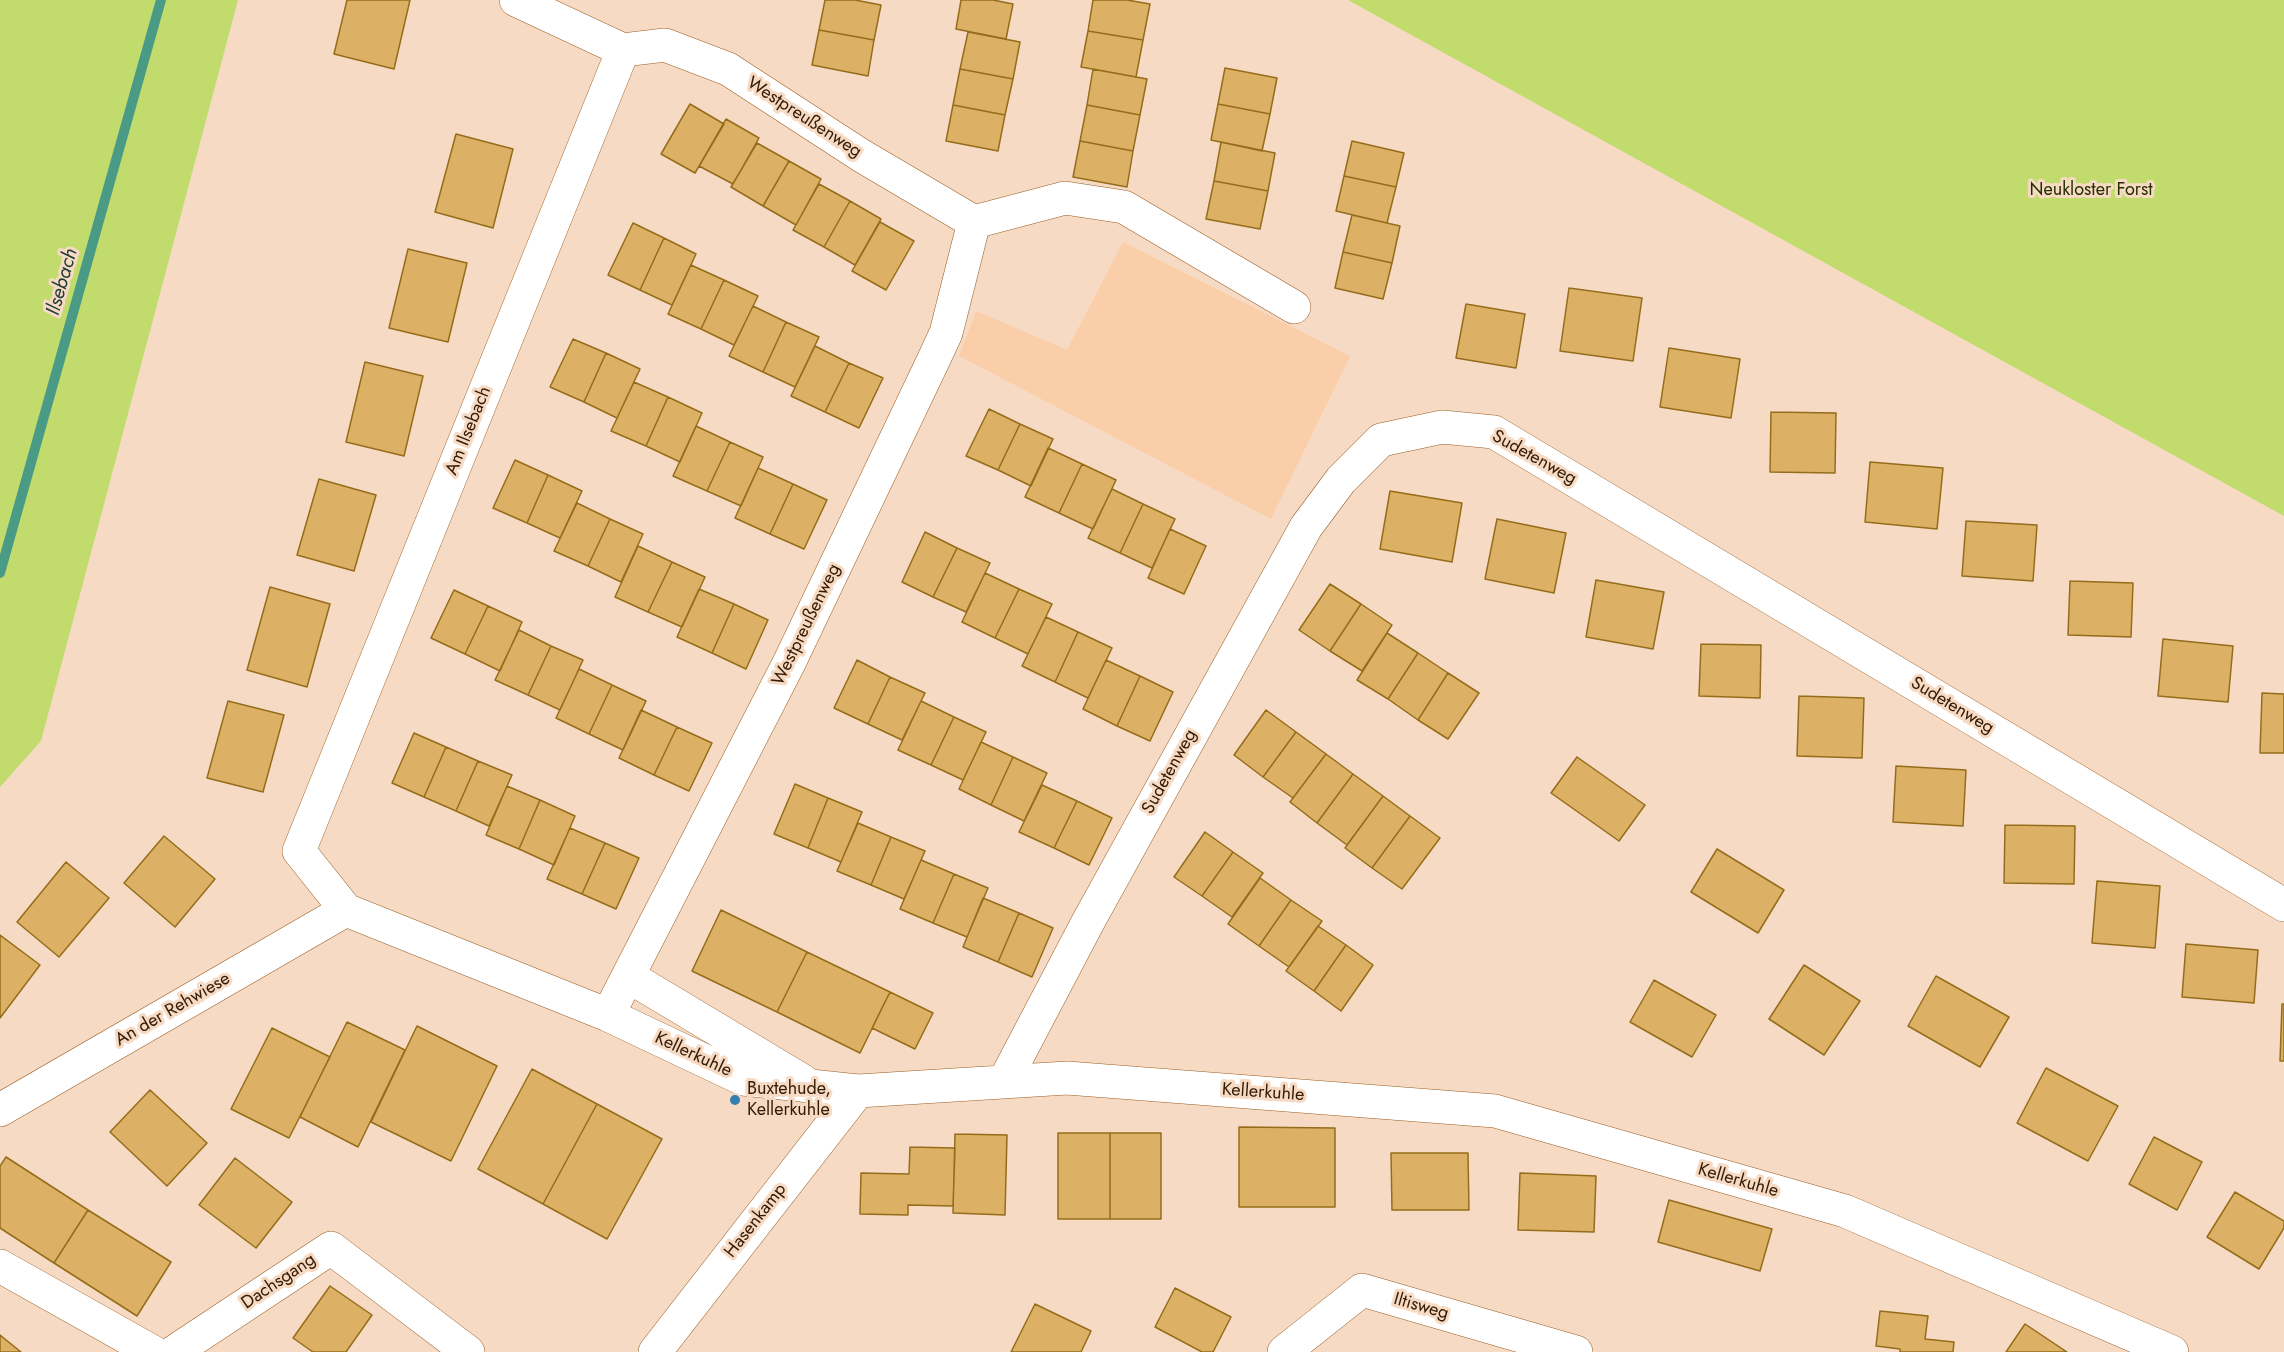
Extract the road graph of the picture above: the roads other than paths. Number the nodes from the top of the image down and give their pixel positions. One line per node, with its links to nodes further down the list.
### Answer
1 (516, 0): 2 (street)
2 (623, 50): 3 (street, Westpreußenweg); 6 (street, Am Ilsebach)
3 (974, 222): 4 (street); 7 (street, Westpreußenweg)
4 (1294, 307)
5 (2284, 905): 9 (street, Sudetenweg)
6 (346, 910): 8 (street, Kellerkuhle); 12 (street, An der Rehwiese)
7 (628, 976): 8 (street, Westpreußenweg); 10 (street)
8 (608, 1015): 10 (street, Kellerkuhle)
9 (1004, 1082): 11 (street, Kellerkuhle); 20 (street, Kellerkuhle)
10 (809, 1085): 11 (street, Kellerkuhle)
11 (858, 1091): 17 (street, Hasenkamp)
12 (0, 1110)
13 (0, 1266): 14 (street)
14 (153, 1352)
15 (174, 1352): 16 (street, Dachsgang)
16 (468, 1352)
17 (655, 1352)
18 (1284, 1352): 19 (street, Iltisweg)
19 (1576, 1352)
20 (2172, 1352)

